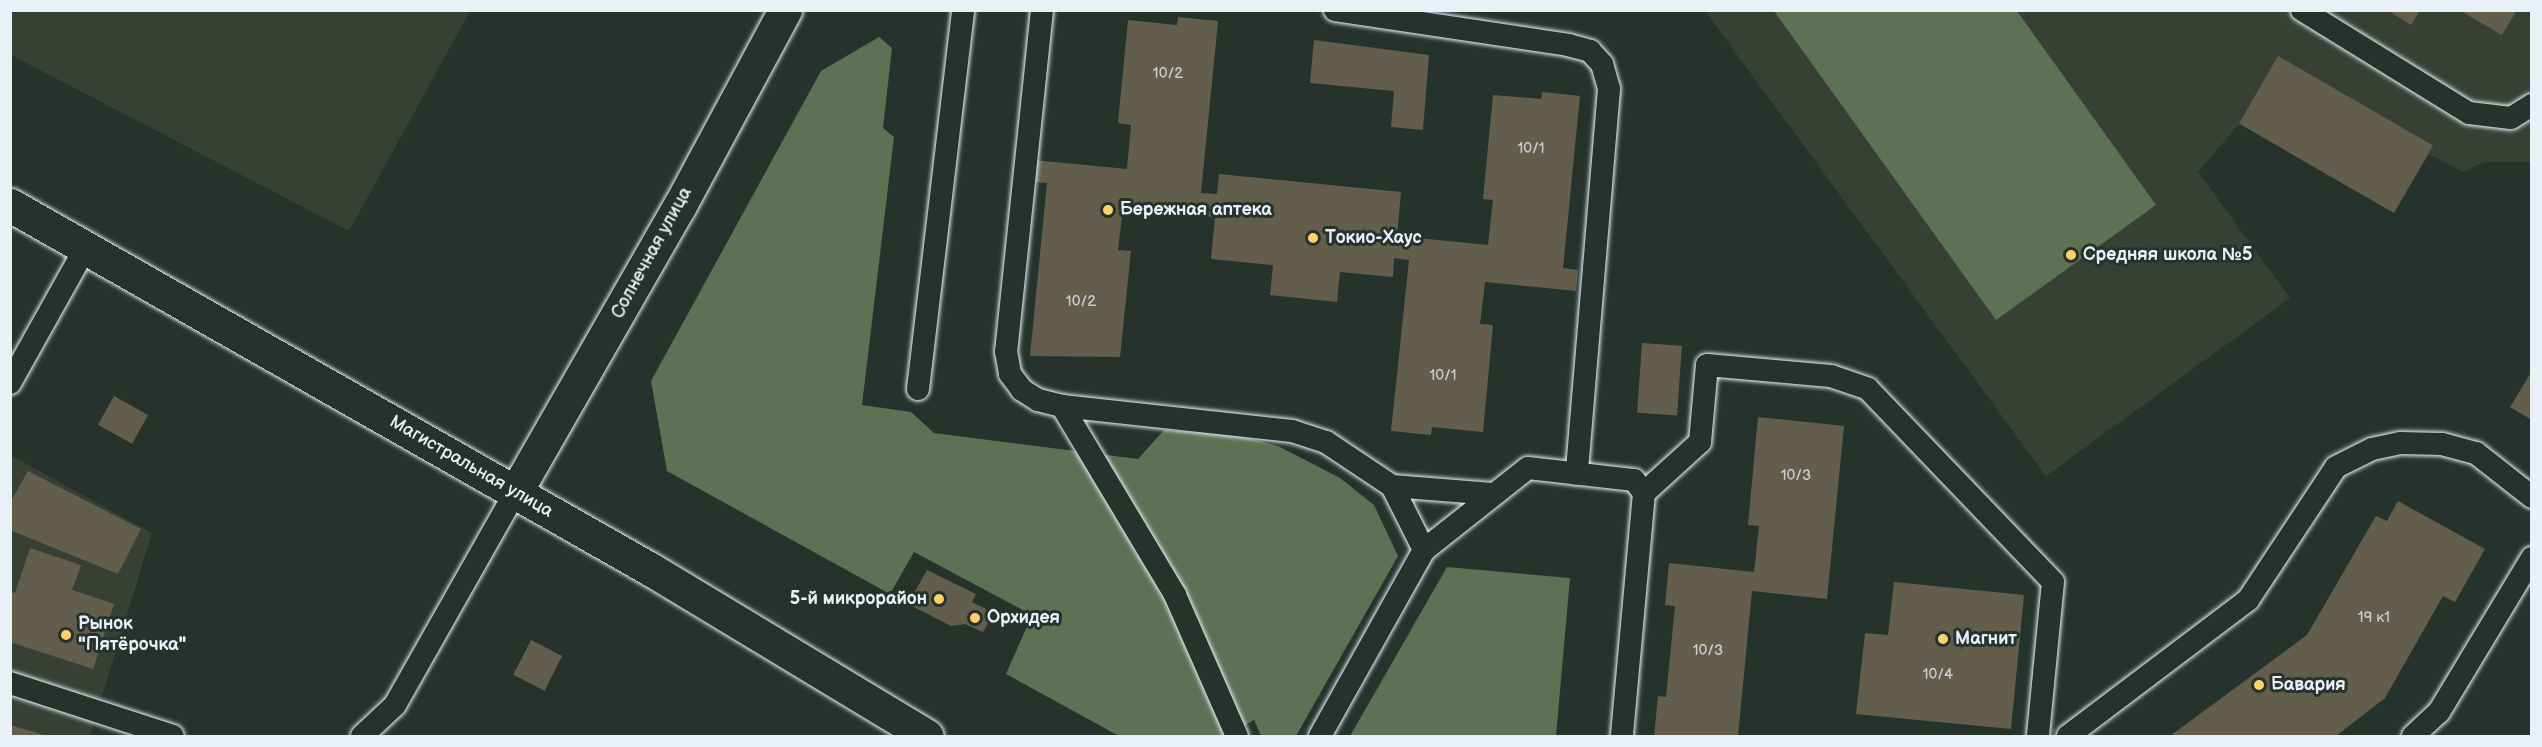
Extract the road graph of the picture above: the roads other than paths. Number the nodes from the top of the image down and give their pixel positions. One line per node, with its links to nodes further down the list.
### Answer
1 (785, 10): 14 (main road, Солнечная улица)
2 (963, 10): 10 (lane)
3 (1042, 10): 11 (lane)
4 (1335, 10): 12 (lane)
5 (2302, 10): 6 (lane)
6 (2532, 105)
7 (10, 205): 8 (main road, Магистральная улица)
8 (87, 245): 9 (lane); 14 (main road, Магистральная улица)
9 (10, 383)
10 (918, 388)
11 (1062, 406): 13 (lane); 24 (lane)
12 (1577, 474): 15 (lane); 16 (lane)
13 (1392, 486): 16 (lane); 18 (lane)
14 (515, 493): 22 (lane); 23 (main road, Магистральная улица)
15 (1644, 493): 26 (lane); 27 (lane)
16 (1493, 494): 18 (lane)
17 (2532, 497): 28 (lane)
18 (1424, 550): 25 (lane)
19 (2532, 558): 29 (lane)
20 (10, 683): 21 (lane)
21 (173, 736)
22 (362, 736)
23 (927, 736)
24 (1237, 736)
25 (1320, 736)
26 (1623, 736)
27 (2038, 736)
28 (2068, 736)
29 (2413, 736)

